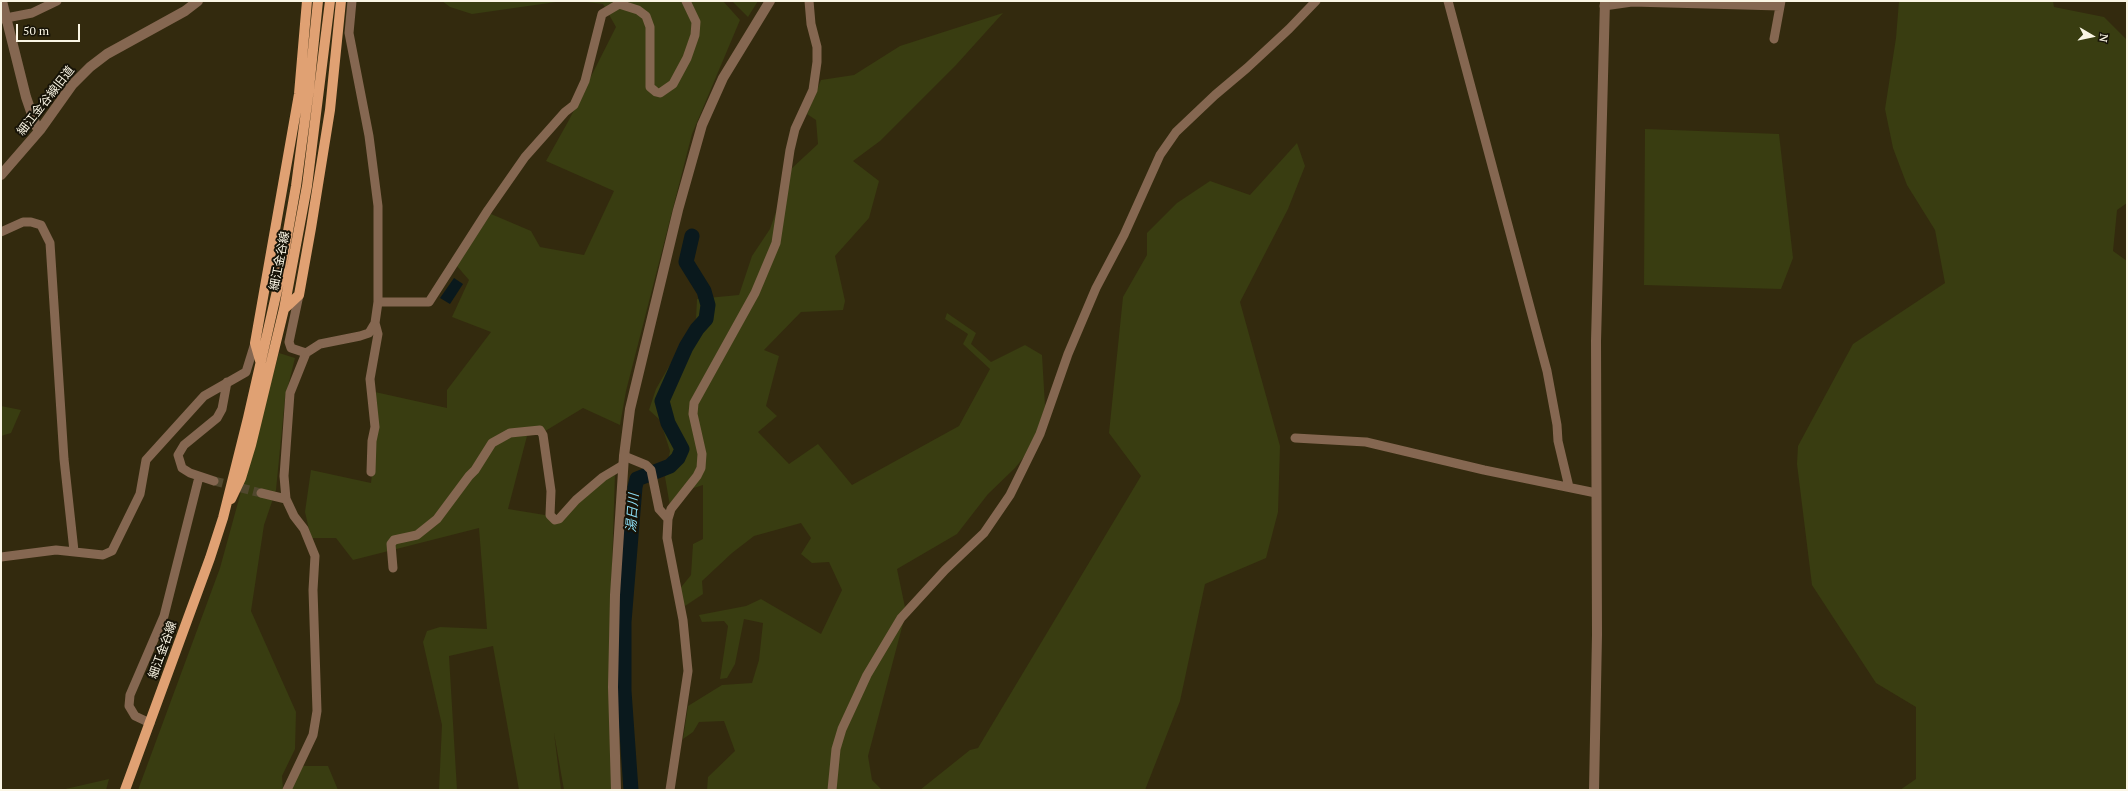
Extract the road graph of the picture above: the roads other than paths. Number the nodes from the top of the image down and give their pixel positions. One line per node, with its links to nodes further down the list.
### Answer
1 (2, 1): 16 (street)
2 (57, 1): 16 (street)
3 (198, 1): 18 (street, 細江金谷線旧道)
4 (307, 1): 25 (main road)
5 (318, 1): 27 (main road, 細江金谷線)
6 (330, 1): 23 (main road, 細江金谷線)
7 (341, 1): 21 (main road)
8 (352, 1): 22 (street)
9 (686, 1): 22 (street)
10 (770, 1): 30 (street)
11 (808, 1): 39 (street)
12 (1316, 1): 48 (street)
13 (1448, 1): 34 (street)
14 (1604, 4): 15 (street); 35 (street)
15 (1781, 4): 17 (street)
16 (4, 19): 18 (street)
17 (1774, 39)
18 (40, 130): 19 (street, 細江金谷線旧道)
19 (1, 175)
20 (1, 232): 40 (street)
21 (299, 295): 23 (main road); 26 (street)
22 (378, 302): 24 (street)
23 (284, 309): 38 (main road, 細江金谷線)
24 (375, 323): 26 (street); 31 (street)
25 (255, 343): 27 (main road); 28 (street)
26 (306, 353): 37 (street)
27 (261, 364): 38 (main road, 細江金谷線)
28 (227, 382): 32 (street); 40 (street)
29 (1295, 438): 34 (street)
30 (623, 460): 39 (street); 42 (street); 46 (street)
31 (371, 472)
32 (199, 477): 33 (street); 43 (street)
33 (214, 480)
34 (1569, 487): 35 (street)
35 (1596, 492): 49 (street)
36 (261, 493): 37 (street)
37 (286, 499): 45 (street)
38 (223, 518): 43 (main road, 細江金谷線)
39 (668, 518): 47 (street)
40 (74, 551): 41 (street)
41 (1, 557)
42 (393, 568)
43 (150, 723): 44 (main road, 細江金谷線)
44 (125, 790)
45 (287, 790)
46 (616, 790)
47 (670, 790)
48 (832, 790)
49 (1594, 790)

